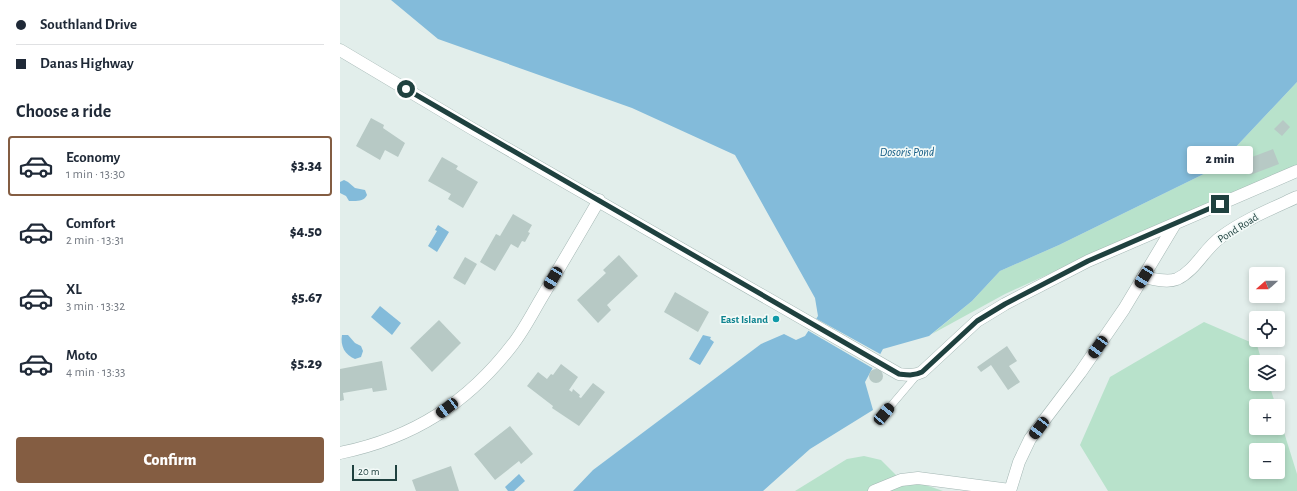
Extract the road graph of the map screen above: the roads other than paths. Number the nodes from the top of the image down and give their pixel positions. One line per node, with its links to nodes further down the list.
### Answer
1 (340, 50): 4 (street)
2 (1297, 171): 5 (street)
3 (1297, 197): 6 (street, Pond Road)
4 (599, 200): 7 (street); 9 (street)
5 (1175, 224): 6 (street); 7 (street)
6 (1144, 277): 11 (street)
7 (917, 374): 8 (lane)
8 (884, 414)
9 (340, 453)
10 (874, 491): 11 (street)
11 (1010, 491)

